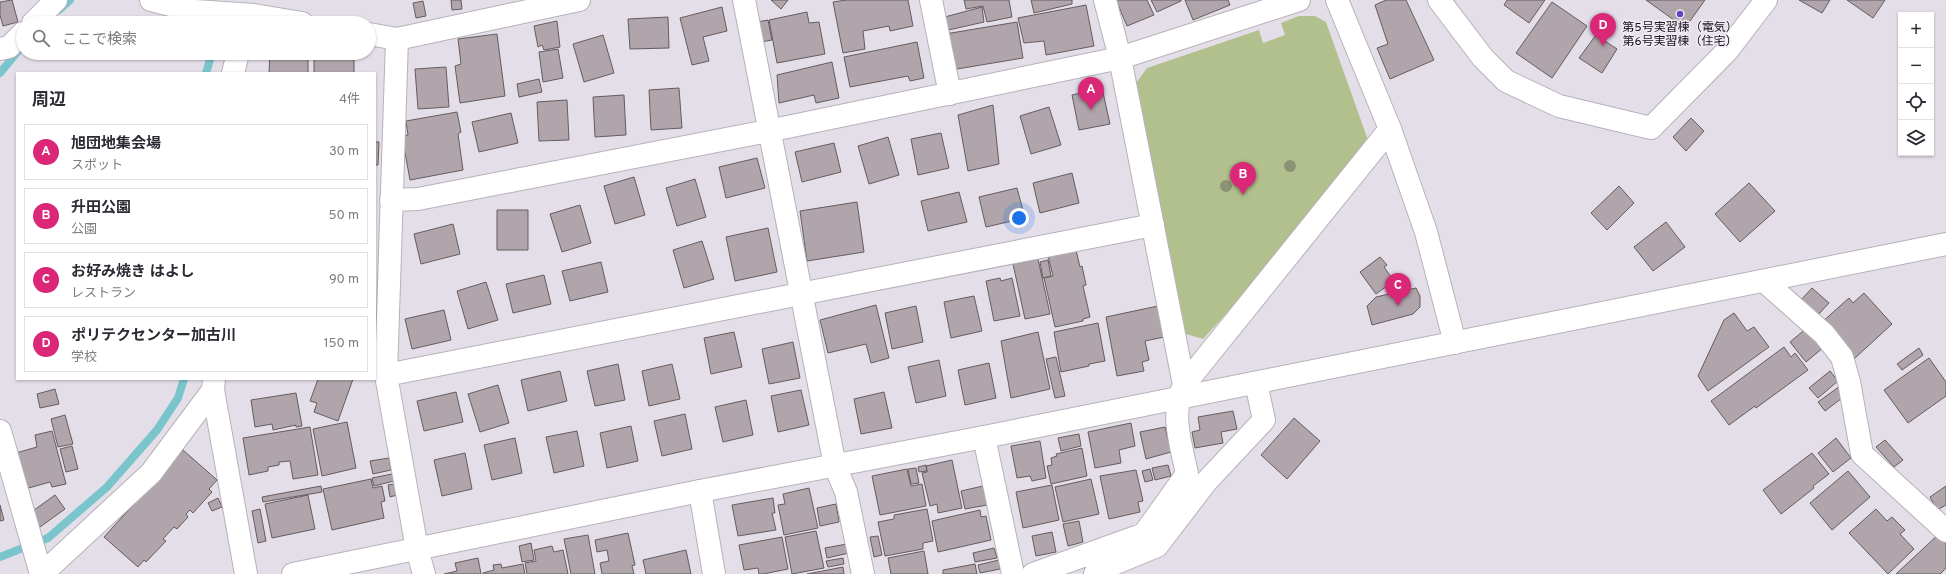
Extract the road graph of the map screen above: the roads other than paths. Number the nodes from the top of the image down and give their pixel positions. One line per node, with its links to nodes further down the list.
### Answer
1 (56, 0): 12 (street)
2 (151, 0): 11 (street)
3 (574, 0): 15 (street)
4 (744, 0): 23 (street)
5 (931, 0): 21 (street)
6 (1105, 0): 18 (street)
7 (1299, 0): 18 (street)
8 (1337, 0): 22 (street)
9 (1439, 0): 10 (street)
10 (1766, 0)
11 (252, 13): 13 (street)
12 (40, 16)
13 (267, 16)
14 (376, 35): 15 (street)
15 (397, 39): 24 (street)
16 (16, 40): 17 (street)
17 (0, 49)
18 (1120, 58): 21 (street); 25 (street)
19 (236, 60): 20 (street)
20 (233, 72)
21 (950, 94): 23 (street)
22 (1390, 129): 29 (street); 33 (street)
23 (768, 131): 24 (street); 28 (street)
24 (391, 200): 30 (street)
25 (1153, 225): 28 (street); 33 (street)
26 (1946, 244): 27 (street)
27 (1764, 281): 29 (street); 38 (street)
28 (800, 294): 30 (street); 36 (street)
29 (1455, 343): 31 (street)
30 (386, 375): 39 (street)
31 (1256, 383): 33 (street); 48 (street)
32 (213, 385): 40 (street); 41 (street)
33 (1181, 391): 35 (street); 47 (street)
34 (0, 431): 40 (street)
35 (984, 437): 36 (street); 46 (street)
36 (834, 466): 37 (street); 45 (street)
37 (700, 491): 39 (street); 44 (street)
38 (1946, 531)
39 (417, 549): 42 (street); 43 (street)
40 (42, 574)
41 (246, 574)
42 (293, 574)
43 (424, 574)
44 (714, 574)
45 (863, 574)
46 (1013, 574)
47 (1033, 574)
48 (1095, 574)

